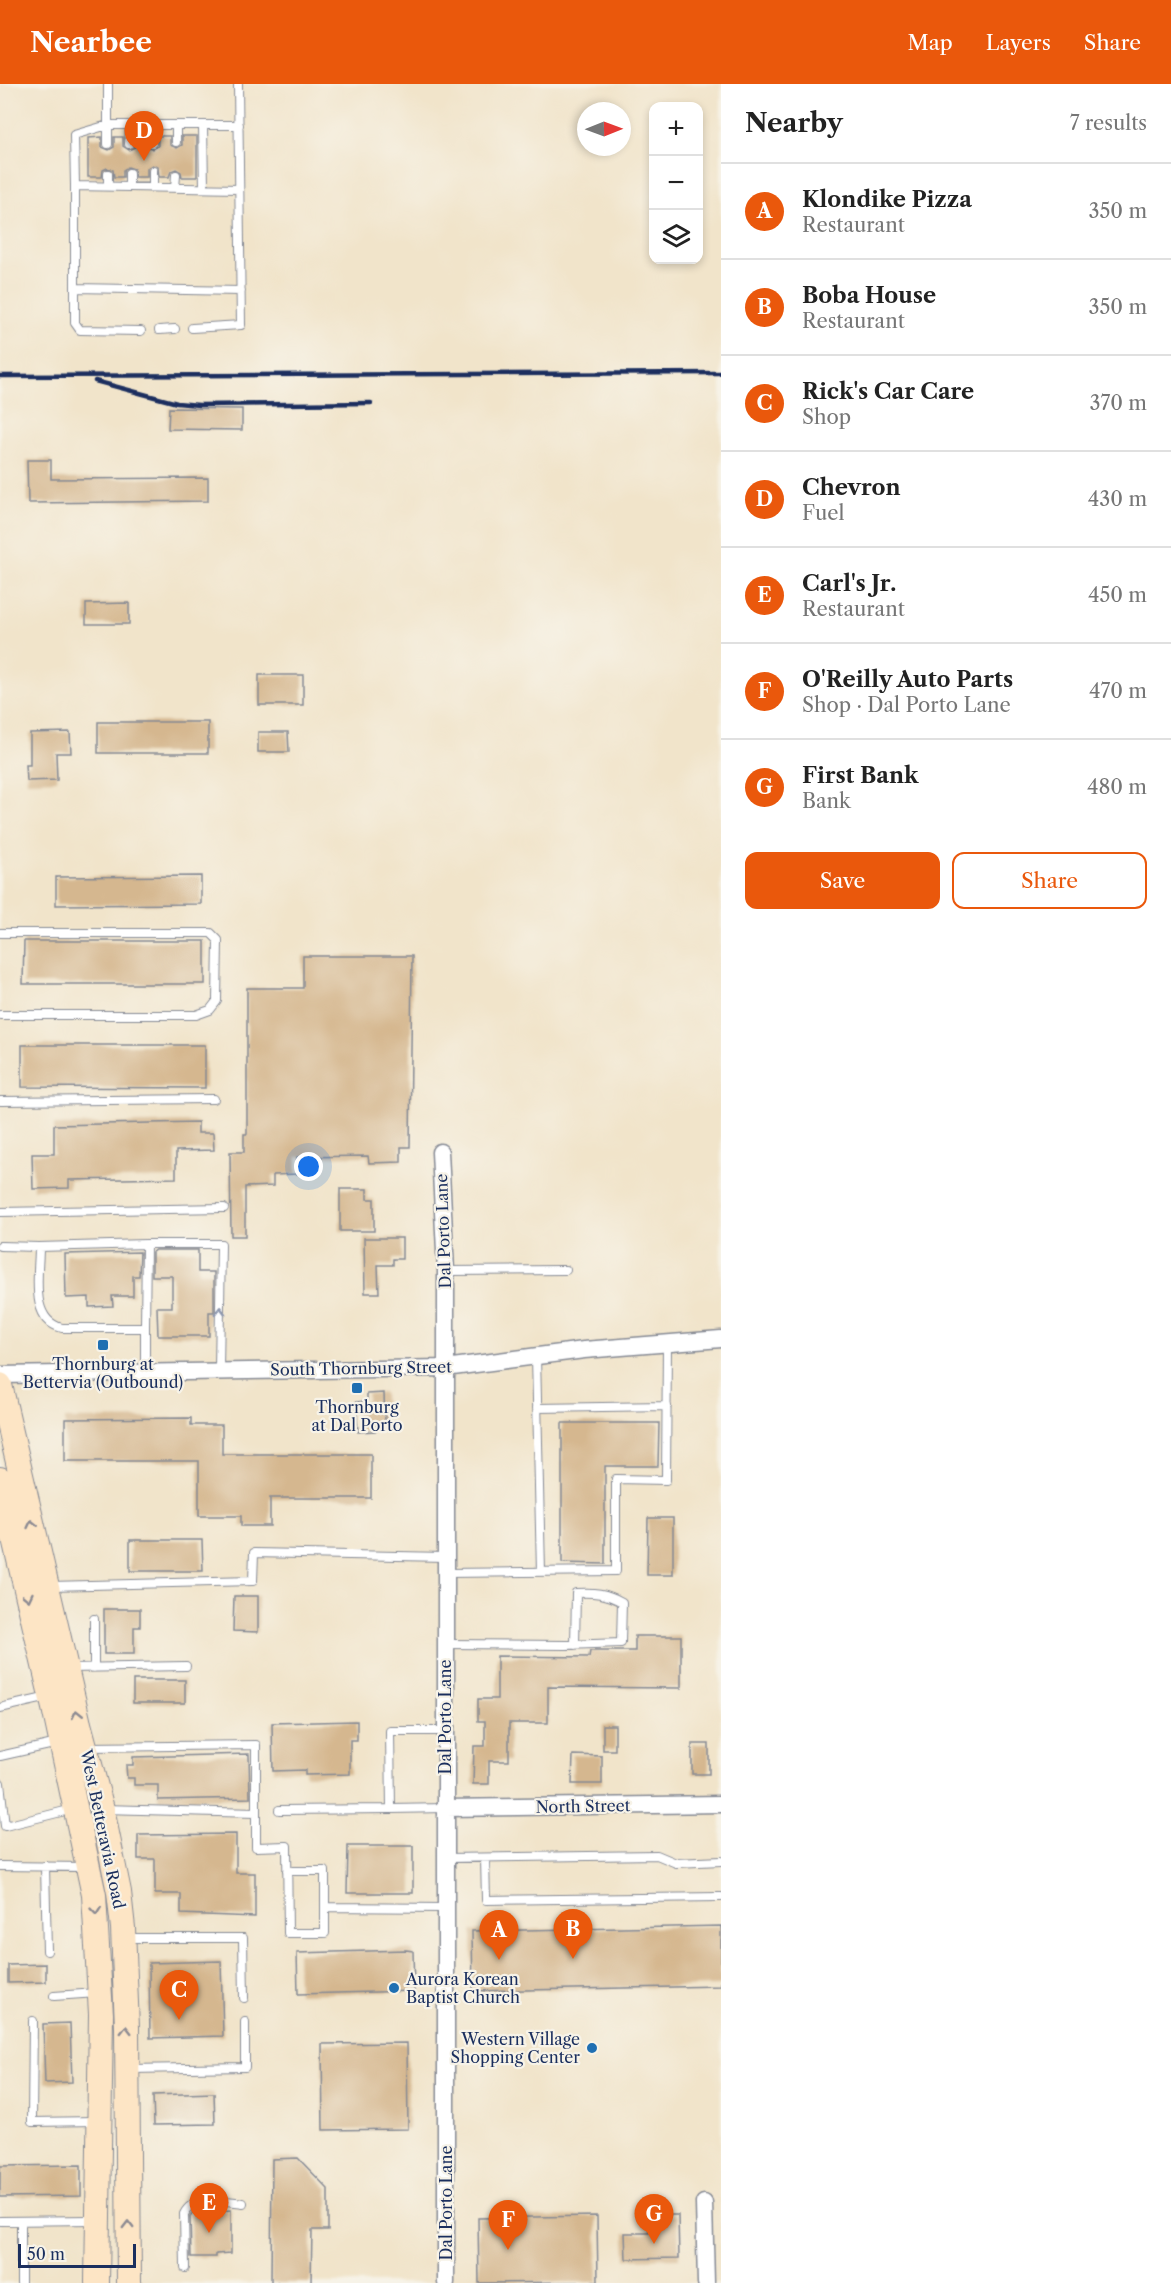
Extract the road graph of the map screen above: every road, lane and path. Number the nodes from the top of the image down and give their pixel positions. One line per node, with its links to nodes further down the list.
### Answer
1 (108, 84): 3 (lane)
2 (238, 84): 8 (lane)
3 (108, 125): 4 (lane); 11 (lane); 17 (lane)
4 (130, 125): 5 (lane); 12 (lane)
5 (152, 125): 6 (lane); 10 (lane)
6 (176, 125): 7 (lane); 9 (lane)
7 (203, 125): 8 (lane); 22 (lane)
8 (238, 125): 23 (lane)
9 (177, 142)
10 (152, 143)
11 (108, 144)
12 (129, 144)
13 (153, 171): 20 (lane)
14 (129, 173): 19 (lane)
15 (108, 174): 18 (lane)
16 (176, 175): 21 (lane)
17 (75, 186): 18 (lane); 24 (lane)
18 (108, 186): 19 (lane)
19 (129, 187): 20 (lane)
20 (153, 187): 21 (lane)
21 (176, 188): 22 (lane)
22 (204, 188): 23 (lane)
23 (239, 189): 25 (lane)
24 (75, 288): 25 (lane); 28 (lane)
25 (241, 291): 26 (lane)
26 (192, 328)
27 (175, 329): 29 (lane)
28 (141, 330)
29 (159, 330)
30 (0, 933): 31 (lane)
31 (0, 1015)
32 (214, 1099): 33 (lane)
33 (0, 1101)
34 (440, 1152): 41 (street, Dal Porto Lane)
35 (224, 1208): 36 (lane)
36 (0, 1212)
37 (146, 1244): 39 (lane); 42 (lane); 47 (lane, one-way to 37)
38 (0, 1246): 39 (lane)
39 (39, 1247): 42 (lane)
40 (566, 1270): 41 (lane)
41 (446, 1272): 46 (street, Dal Porto Lane)
42 (145, 1328): 48 (lane)
43 (721, 1339): 44 (street, South Thornburg Street)
44 (668, 1343): 45 (street, South Thornburg Street); 51 (lane)
45 (536, 1356): 46 (street, South Thornburg Street); 52 (lane)
46 (445, 1368): 47 (street, South Thornburg Street); 54 (street, Dal Porto Lane)
47 (219, 1370): 48 (street, South Thornburg Street)
48 (145, 1371): 49 (street, South Thornburg Street)
49 (0, 1375)
50 (0, 1385): 56 (main road, West Betteravia Road, one-way to 50)
51 (667, 1406): 52 (lane); 55 (lane)
52 (537, 1408): 55 (lane)
53 (0, 1479): 63 (main road, West Betteravia Road, one-way to 63)
54 (445, 1565): 55 (lane); 56 (lane); 58 (street, Dal Porto Lane)
55 (541, 1572)
56 (46, 1586): 61 (main road, West Betteravia Road)
57 (94, 1620): 62 (lane)
58 (445, 1644): 59 (lane); 65 (street, Dal Porto Lane)
59 (575, 1645): 59 (lane)
60 (186, 1666): 62 (lane)
61 (66, 1668): 62 (lane); 67 (main road, West Betteravia Road, one-way to 61)
62 (94, 1668)
63 (51, 1697): 64 (lane); 66 (main road, West Betteravia Road)
64 (0, 1708)
65 (446, 1731): 72 (street, Dal Porto Lane); 74 (lane)
66 (62, 1742): 68 (lane); 71 (main road, West Betteravia Road)
67 (85, 1747): 73 (main road, West Betteravia Road); 76 (lane)
68 (0, 1756)
69 (0, 1783): 71 (lane)
70 (721, 1804): 72 (street, North Street)
71 (76, 1808): 82 (main road, West Betteravia Road)
72 (446, 1808): 74 (lane); 77 (street, Dal Porto Lane)
73 (102, 1809): 76 (lane); 87 (main road, West Betteravia Road)
74 (391, 1809): 75 (lane)
75 (279, 1810)
76 (256, 1814): 83 (lane)
77 (446, 1858): 78 (lane); 86 (street, Dal Porto Lane)
78 (486, 1858): 79 (lane); 84 (lane)
79 (721, 1861)
80 (0, 1866): 81 (lane)
81 (45, 1866): 82 (lane); 88 (lane)
82 (88, 1867): 89 (main road, West Betteravia Road, one-way to 89)
83 (287, 1871): 85 (lane); 85 (lane)
84 (721, 1897)
85 (325, 1907): 86 (lane)
86 (446, 1908): 105 (street, Dal Porto Lane)
87 (123, 1938): 91 (lane); 94 (main road, West Betteravia Road, one-way to 87)
88 (47, 1951)
89 (100, 1993): 90 (lane); 95 (main road, West Betteravia Road)
90 (54, 1996)
91 (244, 1998)
92 (33, 2021): 95 (lane)
93 (245, 2022): 94 (lane)
94 (127, 2069): 104 (main road, West Betteravia Road, one-way to 94)
95 (100, 2121): 98 (main road, West Betteravia Road)
96 (243, 2203): 101 (lane)
97 (704, 2203): 106 (street)
98 (99, 2220): 100 (lane); 103 (main road, West Betteravia Road)
99 (0, 2221): 100 (lane)
100 (21, 2221): 102 (lane)
101 (185, 2268)
102 (21, 2283)
103 (97, 2283)
104 (129, 2283)
105 (446, 2283)
106 (706, 2283)

